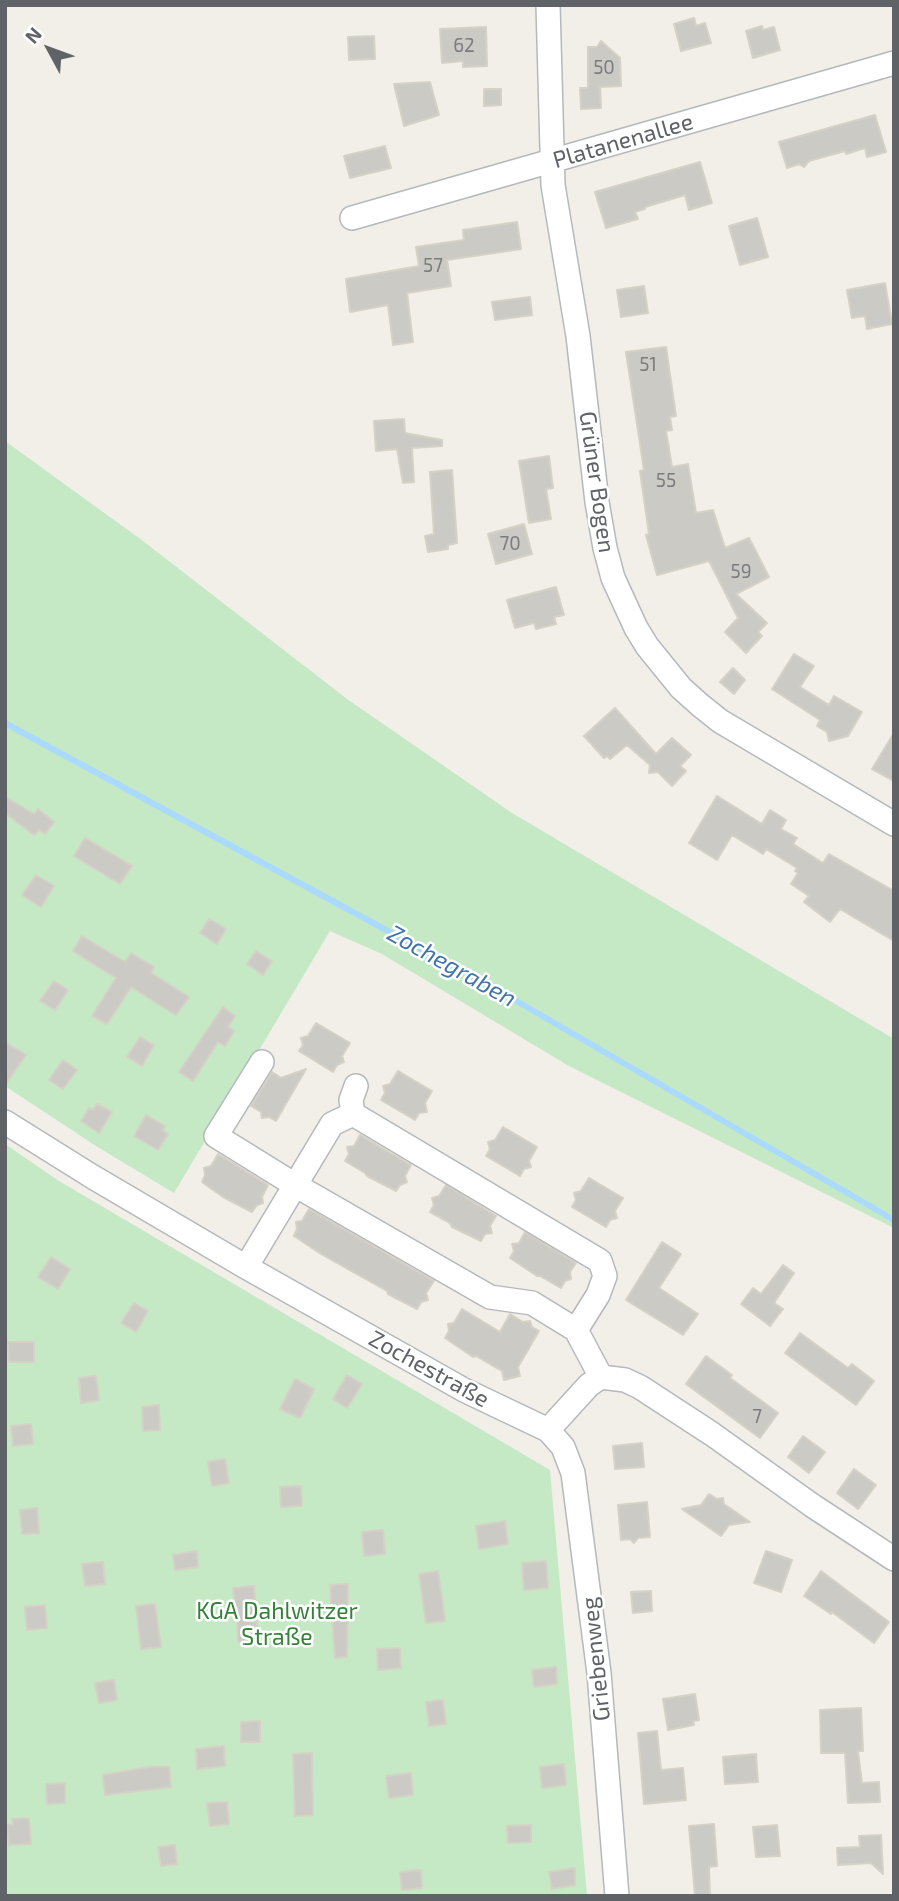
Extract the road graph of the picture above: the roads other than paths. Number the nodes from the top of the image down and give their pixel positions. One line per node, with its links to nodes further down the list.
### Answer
1 (548, 5): 3 (street, Grüner Bogen)
2 (894, 63): 3 (street, Platanenallee)
3 (553, 162): 4 (street, Platanenallee); 5 (street, Grüner Bogen)
4 (352, 218)
5 (894, 824)
6 (262, 1062): 10 (street)
7 (356, 1086): 8 (street)
8 (353, 1114): 10 (street); 12 (street)
9 (5, 1122): 11 (street, Zochestraße)
10 (295, 1185): 11 (street); 12 (street)
11 (246, 1267): 14 (street, Zochestraße)
12 (576, 1330): 13 (street)
13 (601, 1377): 14 (street); 15 (street)
14 (548, 1430): 16 (street, Griebenweg)
15 (894, 1559)
16 (617, 1896)

